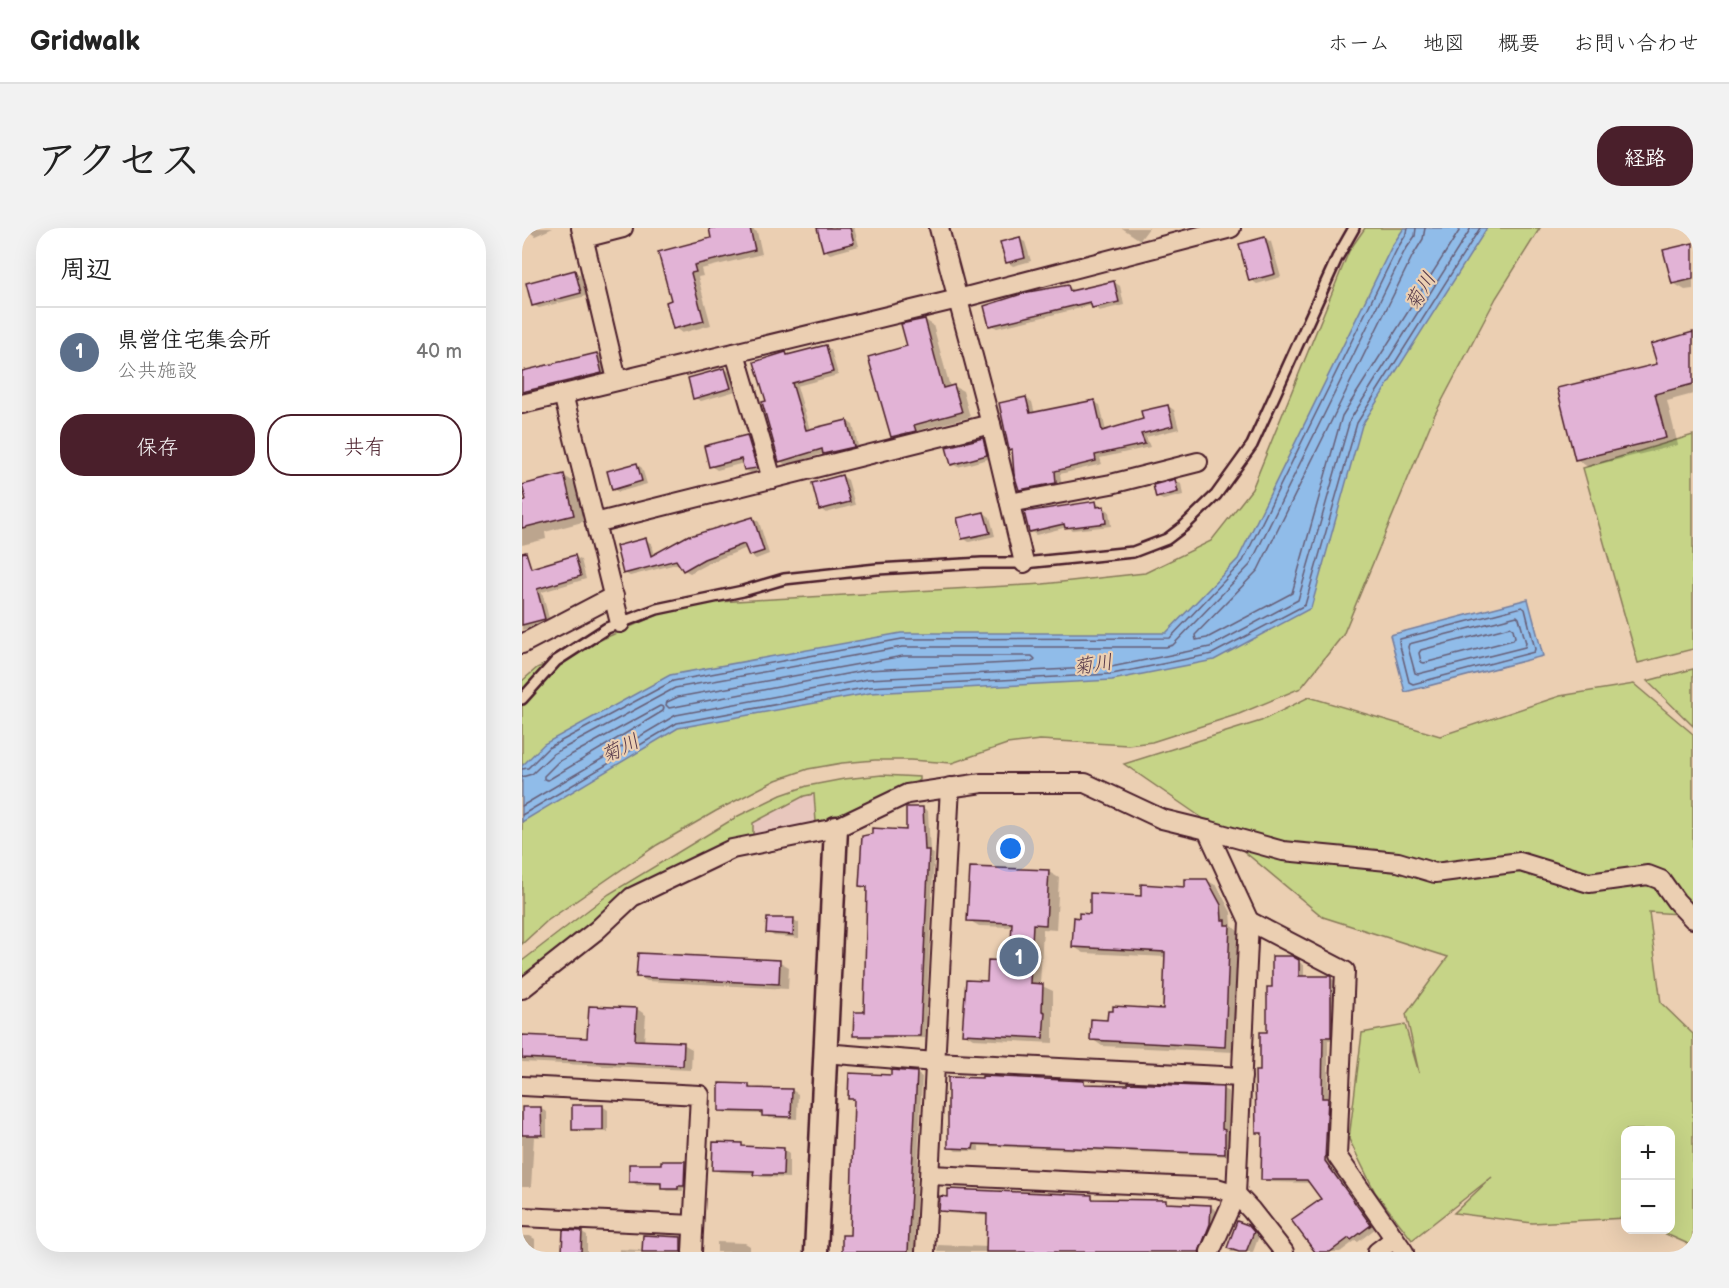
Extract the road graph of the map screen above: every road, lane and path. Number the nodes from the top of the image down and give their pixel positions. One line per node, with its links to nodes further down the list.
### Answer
1 (623, 228): 5 (street)
2 (939, 228): 6 (street)
3 (1231, 228): 6 (street)
4 (1354, 228): 16 (lane)
5 (582, 233): 8 (street)
6 (958, 299): 7 (street); 11 (street)
7 (735, 352): 8 (street); 13 (street)
8 (617, 380): 9 (street)
9 (563, 394): 10 (street); 15 (street)
10 (522, 404)
11 (991, 424): 13 (street); 14 (street)
12 (1198, 462): 14 (street)
13 (772, 479): 15 (street)
14 (1010, 503): 16 (street)
15 (596, 523): 17 (street)
16 (1024, 563): 18 (lane)
17 (614, 596): 18 (street); 19 (street)
18 (620, 623): 20 (lane)
19 (522, 644)
20 (522, 699)
21 (950, 787): 22 (street); 23 (street); 28 (street)
22 (836, 828): 26 (street); 27 (street)
23 (1208, 830): 24 (street); 25 (street)
24 (1693, 919)
25 (1249, 921): 29 (street); 35 (street)
26 (522, 989)
27 (824, 1053): 28 (street); 37 (street)
28 (935, 1062): 29 (street); 31 (street)
29 (1242, 1077): 32 (street)
30 (522, 1086): 34 (street)
31 (930, 1175): 32 (street); 38 (street)
32 (1236, 1194): 39 (street); 40 (street)
33 (522, 1217): 34 (street)
34 (693, 1225): 36 (street)
35 (1399, 1246): 41 (street)
36 (692, 1252)
37 (816, 1252)
38 (925, 1252)
39 (1210, 1252)
40 (1284, 1252)
41 (1377, 1252)

